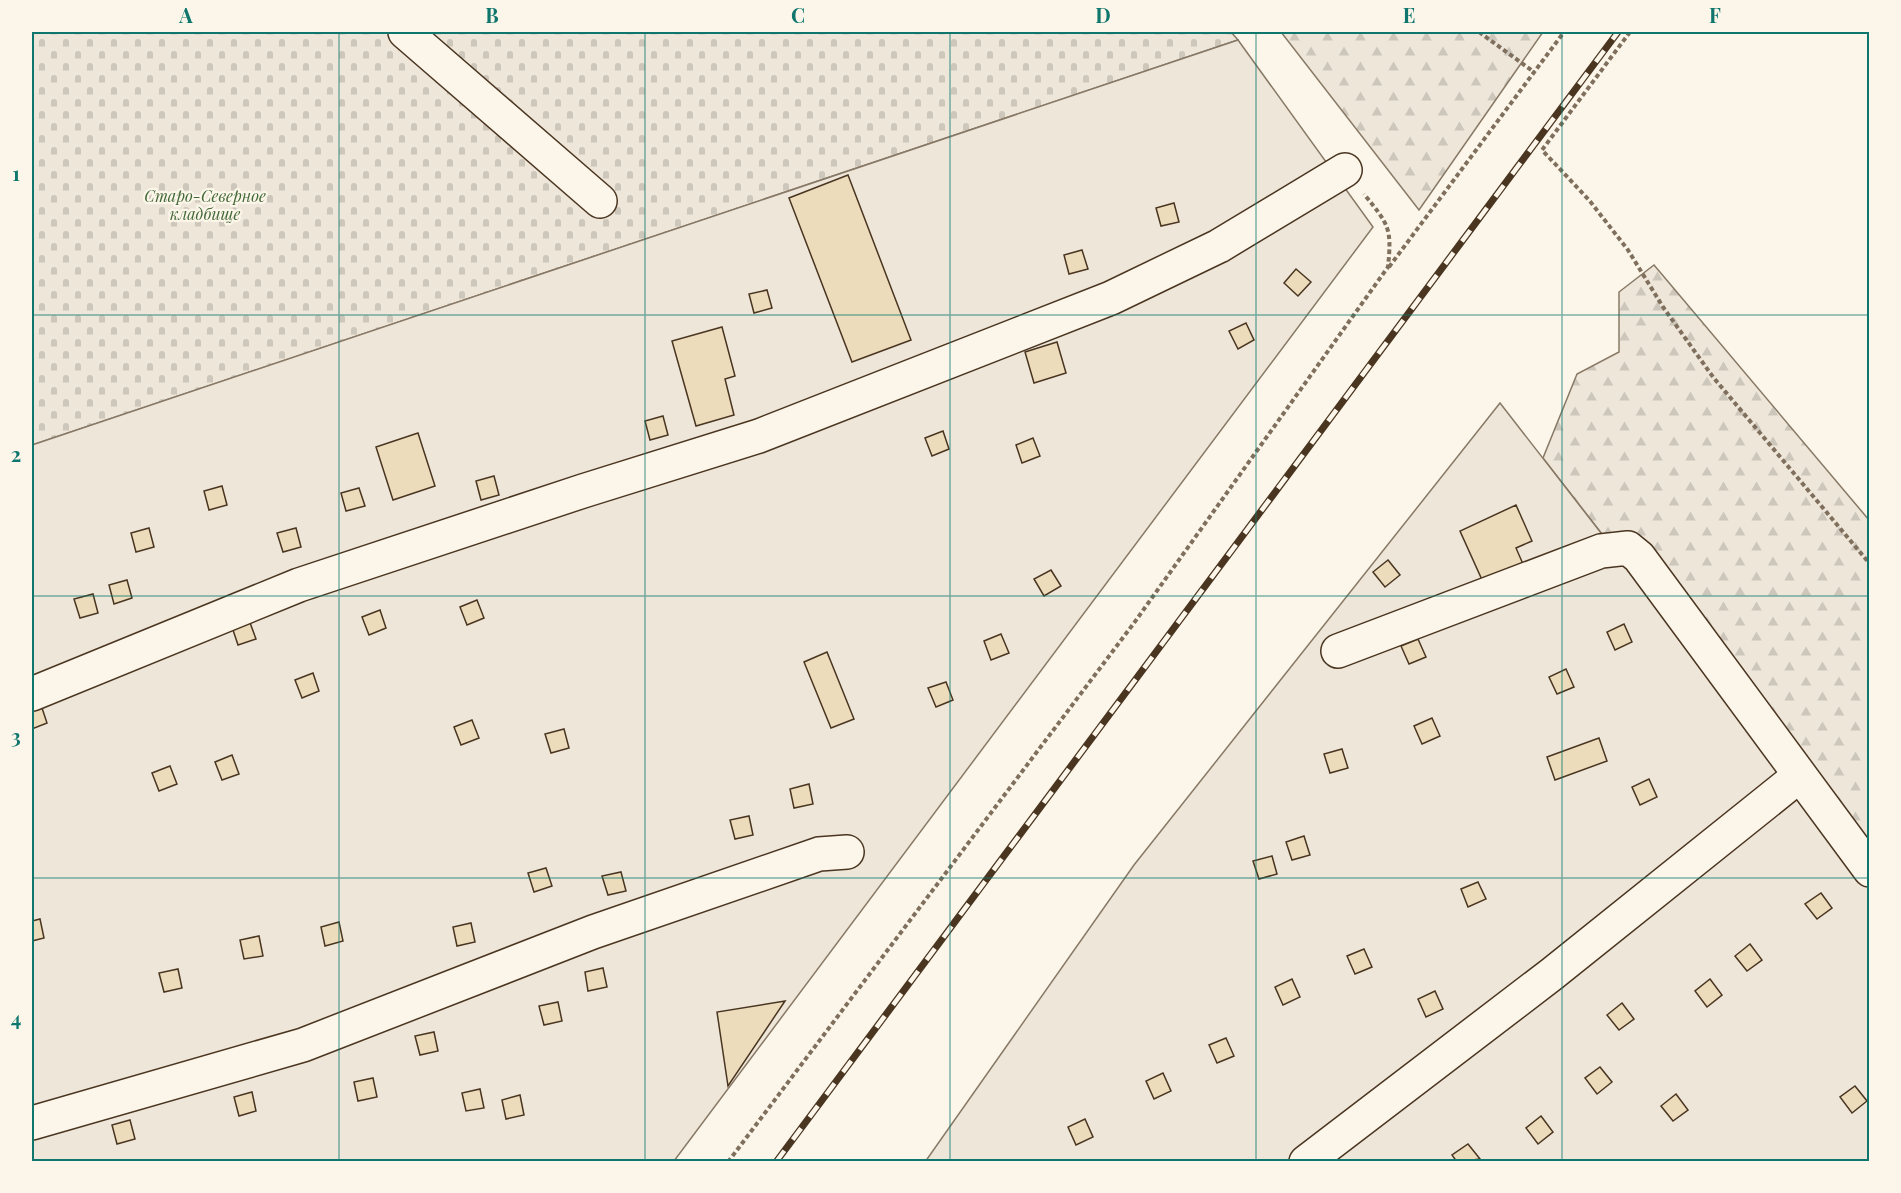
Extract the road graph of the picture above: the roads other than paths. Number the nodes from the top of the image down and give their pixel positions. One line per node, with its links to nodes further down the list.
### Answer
1 (405, 32): 3 (street)
2 (1345, 170): 5 (street)
3 (600, 201)
4 (1338, 651): 6 (street)
5 (32, 694)
6 (1799, 776): 8 (street); 10 (street)
7 (847, 852): 9 (street)
8 (1869, 870)
9 (32, 1123)
10 (1306, 1161)

